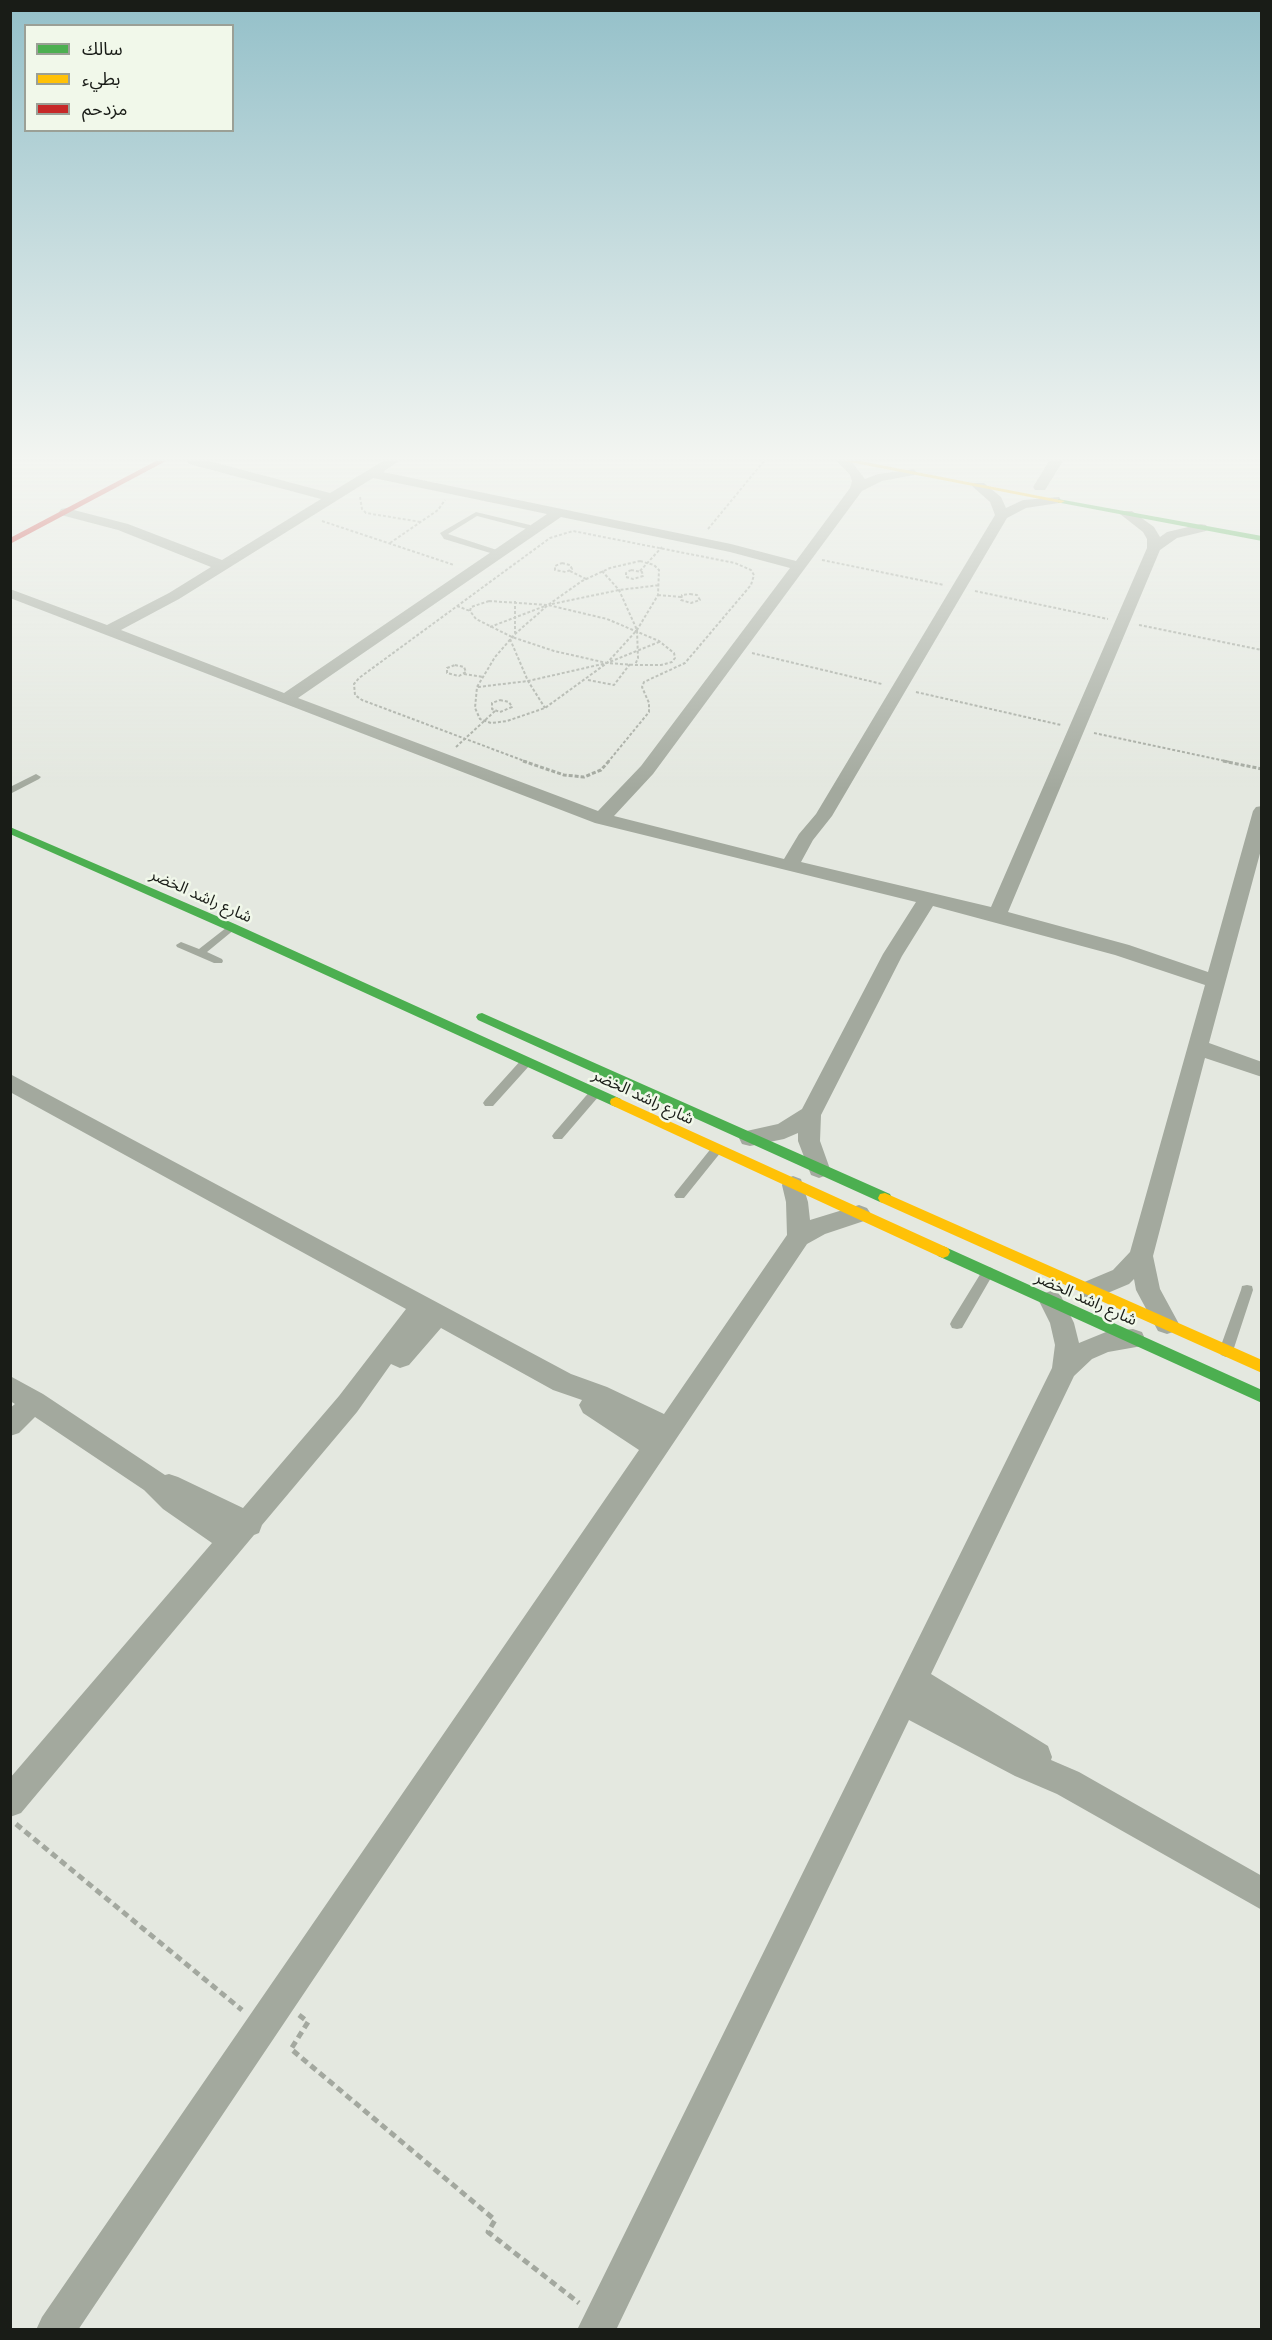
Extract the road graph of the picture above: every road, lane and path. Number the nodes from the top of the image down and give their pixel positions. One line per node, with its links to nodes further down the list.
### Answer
1 (215, 570): 29 (street)
2 (506, 570): 23 (path)
3 (556, 570): 11 (path)
4 (659, 570): 15 (path)
5 (751, 570): 50 (path)
6 (796, 570): 33 (street)
7 (856, 570): 16 (path)
8 (969, 570): 16 (street)
9 (1145, 570): 26 (street)
10 (472, 571): 45 (street)
11 (570, 571): 14 (path)
12 (602, 571): 14 (path); 17 (path)
13 (640, 571): 13 (path)
14 (586, 579): 22 (path)
15 (660, 585): 17 (path); 19 (path)
16 (958, 588): 26 (path); 44 (street)
17 (619, 590): 22 (path); 28 (path)
18 (10, 593): 29 (street)
19 (658, 595): 20 (path); 28 (path)
20 (681, 597): 20 (path)
21 (515, 601): 22 (path); 24 (path); 25 (path)
22 (548, 605): 25 (path); 28 (path); 30 (path)
23 (457, 606): 24 (path); 50 (path)
24 (470, 611): 27 (path)
25 (515, 617): 27 (path); 30 (path)
26 (1123, 622): 34 (path); 49 (street)
27 (489, 627): 31 (path)
28 (637, 630): 32 (path); 35 (path); 36 (path)
29 (114, 633): 45 (street)
30 (515, 634): 31 (path)
31 (511, 638): 36 (path); 40 (path); 42 (path)
32 (659, 642): 35 (path); 38 (path)
33 (737, 649): 44 (path); 56 (street)
34 (1262, 650)
35 (638, 651): 36 (path); 38 (path)
36 (608, 663): 37 (path); 41 (path); 42 (path)
37 (630, 664): 38 (path); 41 (path)
38 (635, 665)
39 (464, 674): 39 (path); 40 (path)
40 (483, 677): 43 (path)
41 (588, 679): 46 (path)
42 (528, 681): 43 (path); 46 (path)
43 (477, 687): 48 (path)
44 (899, 688): 49 (path); 58 (street)
45 (290, 702): 51 (street)
46 (545, 708): 48 (path)
47 (495, 711): 47 (path); 48 (path)
48 (485, 722): 50 (path)
49 (1077, 729): 52 (path); 60 (street)
50 (464, 740): 51 (path)
51 (441, 760): 56 (street)
52 (1262, 769)
53 (36, 777): 54 (lane)
54 (10, 791)
55 (1262, 811): 65 (street)
56 (607, 820): 58 (street)
57 (10, 830): 61 (street, شارع راشد الخضر)
58 (795, 867): 59 (street)
59 (920, 896): 60 (street); 74 (street)
60 (997, 915): 65 (street)
61 (231, 927): 63 (lane); 68 (street, شارع راشد الخضر)
62 (181, 945): 63 (lane)
63 (200, 953): 64 (lane)
64 (218, 961)
65 (1216, 976): 67 (street)
66 (465, 1010): 76 (street, شارع راشد الخضر)
67 (1199, 1042): 69 (street); 70 (street); 83 (street)
68 (526, 1062): 72 (street, شارع راشد الخضر); 73 (lane)
69 (1262, 1062)
70 (1262, 1070)
71 (10, 1082): 88 (street)
72 (595, 1093): 75 (lane); 77 (street, شارع راشد الخضر)
73 (489, 1103)
74 (810, 1115): 76 (street); 78 (street)
75 (558, 1136)
76 (750, 1138): 78 (street, شارع راشد الخضر)
77 (717, 1149): 79 (street, شارع راشد الخضر); 80 (lane)
78 (819, 1169): 85 (street, شارع راشد الخضر)
79 (793, 1185): 81 (street, شارع راشد الخضر); 82 (street)
80 (680, 1195)
81 (859, 1214): 82 (street); 84 (street, شارع راشد الخضر)
82 (799, 1237): 98 (street)
83 (1141, 1256): 85 (street); 90 (street)
84 (988, 1272): 87 (street, شارع راشد الخضر); 89 (lane)
85 (1091, 1290): 90 (street, شارع راشد الخضر)
86 (1247, 1290): 92 (lane)
87 (1051, 1301): 91 (street, شارع راشد الخضر); 94 (street)
88 (430, 1311): 98 (street); 99 (street)
89 (957, 1324)
90 (1167, 1324): 92 (street, شارع راشد الخضر)
91 (1133, 1339): 94 (street); 95 (street, شارع راشد الخضر)
92 (1226, 1350): 93 (street, شارع راشد الخضر)
93 (1262, 1367)
94 (1065, 1368): 100 (street)
95 (1262, 1397)
96 (19, 1398): 97 (street); 99 (street)
97 (10, 1425)
98 (661, 1437): 104 (street)
99 (241, 1533): 101 (street)
100 (908, 1690): 103 (street); 106 (street)
101 (10, 1802)
102 (10, 1819): 105 (path)
103 (1262, 1894)
104 (279, 2001): 105 (street); 106 (path)
105 (261, 2026): 107 (street)
106 (598, 2325)
107 (55, 2330)

